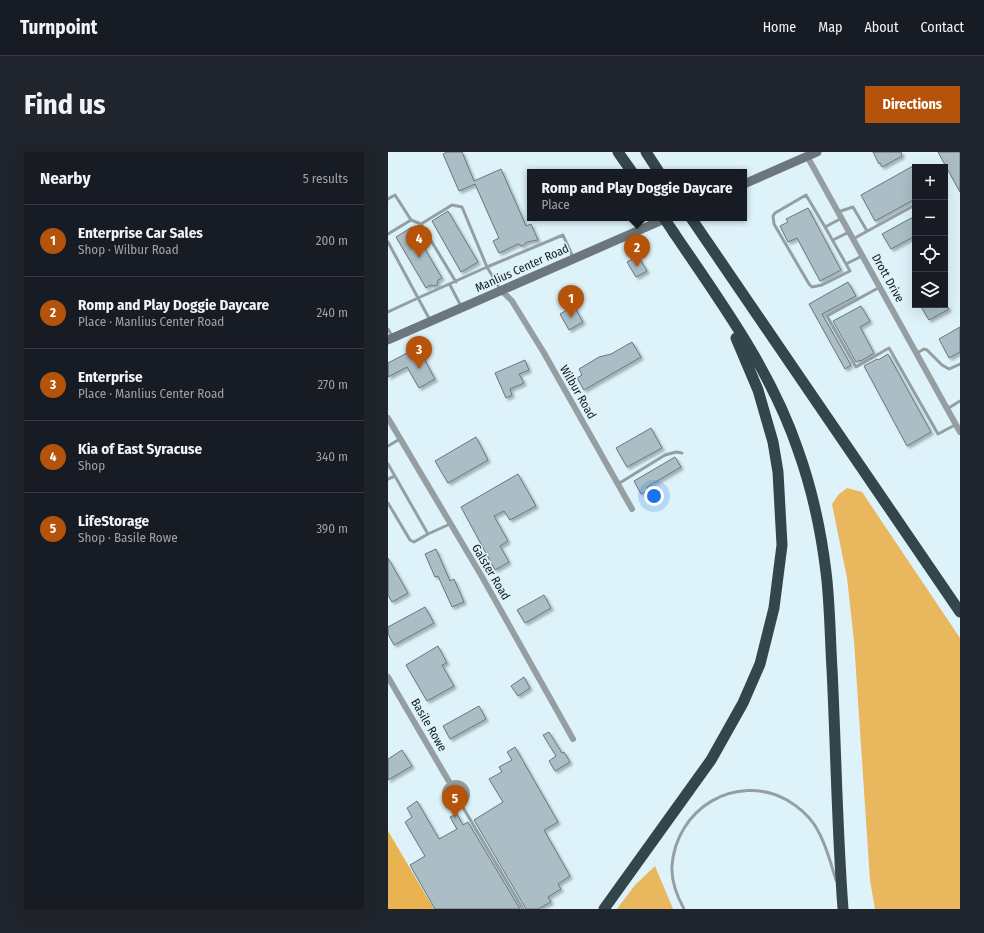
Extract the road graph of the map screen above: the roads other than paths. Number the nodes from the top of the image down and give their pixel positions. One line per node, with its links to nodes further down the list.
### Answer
1 (618, 152): 5 (highway)
2 (646, 152): 6 (highway)
3 (817, 152): 4 (main road)
4 (807, 156): 7 (main road); 10 (street, Drott Drive)
5 (630, 169)
6 (657, 169)
7 (747, 183)
8 (388, 198): 12 (lane)
9 (912, 207): 18 (lane)
10 (838, 212): 11 (street, Drott Drive); 18 (lane)
11 (842, 218): 17 (lane); 19 (street, Drott Drive)
12 (411, 220): 16 (lane); 20 (lane)
13 (658, 221): 25 (main road, Manlius Center Road)
14 (667, 221): 32 (highway, bridge)
15 (693, 221): 57 (highway)
16 (421, 224): 27 (lane); 28 (lane)
17 (825, 227): 22 (lane); 26 (lane)
18 (867, 231): 21 (lane)
19 (850, 232): 21 (street, Drott Drive); 22 (lane)
20 (388, 234)
21 (853, 239): 24 (street, Drott Drive)
22 (833, 240): 26 (lane)
23 (388, 242): 33 (lane)
24 (862, 255): 26 (lane); 30 (street, Drott Drive)
25 (574, 258): 27 (lane); 31 (main road, Manlius Center Road)
26 (846, 264)
27 (487, 267): 28 (lane); 31 (lane)
28 (456, 282): 29 (lane)
29 (450, 285): 33 (lane); 34 (lane)
30 (880, 287): 39 (street, Drott Drive); 44 (lane)
31 (500, 290): 34 (main road, Manlius Center Road); 52 (street, Wilbur Road)
32 (715, 294): 62 (highway); 64 (highway)
33 (418, 298): 35 (lane); 36 (lane)
34 (462, 308): 36 (main road, Manlius Center Road)
35 (388, 312)
36 (431, 322): 38 (main road, Manlius Center Road)
37 (388, 329): 38 (lane)
38 (391, 339)
39 (917, 353): 40 (lane); 42 (street, Drott Drive)
40 (960, 364)
41 (960, 401): 42 (lane)
42 (947, 409): 44 (street, Drott Drive)
43 (388, 418): 46 (street, Galster Road)
44 (956, 424): 45 (street, Drott Drive)
45 (960, 432)
46 (400, 440): 47 (lane); 55 (street, Galster Road)
47 (388, 446)
48 (682, 453): 52 (lane)
49 (388, 464): 50 (lane)
50 (395, 476): 51 (lane); 56 (lane)
51 (388, 479)
52 (618, 484): 54 (street, Wilbur Road)
53 (388, 503): 56 (lane)
54 (632, 509)
55 (450, 524): 56 (lane); 59 (street, Galster Road)
56 (428, 534)
57 (960, 612)
58 (388, 677): 60 (street, Basile Rowe)
59 (573, 738)
60 (451, 785): 61 (street); 61 (street)
61 (461, 804): 63 (lane)
62 (843, 904): 65 (lane)
63 (523, 909)
64 (604, 909)
65 (684, 909)

